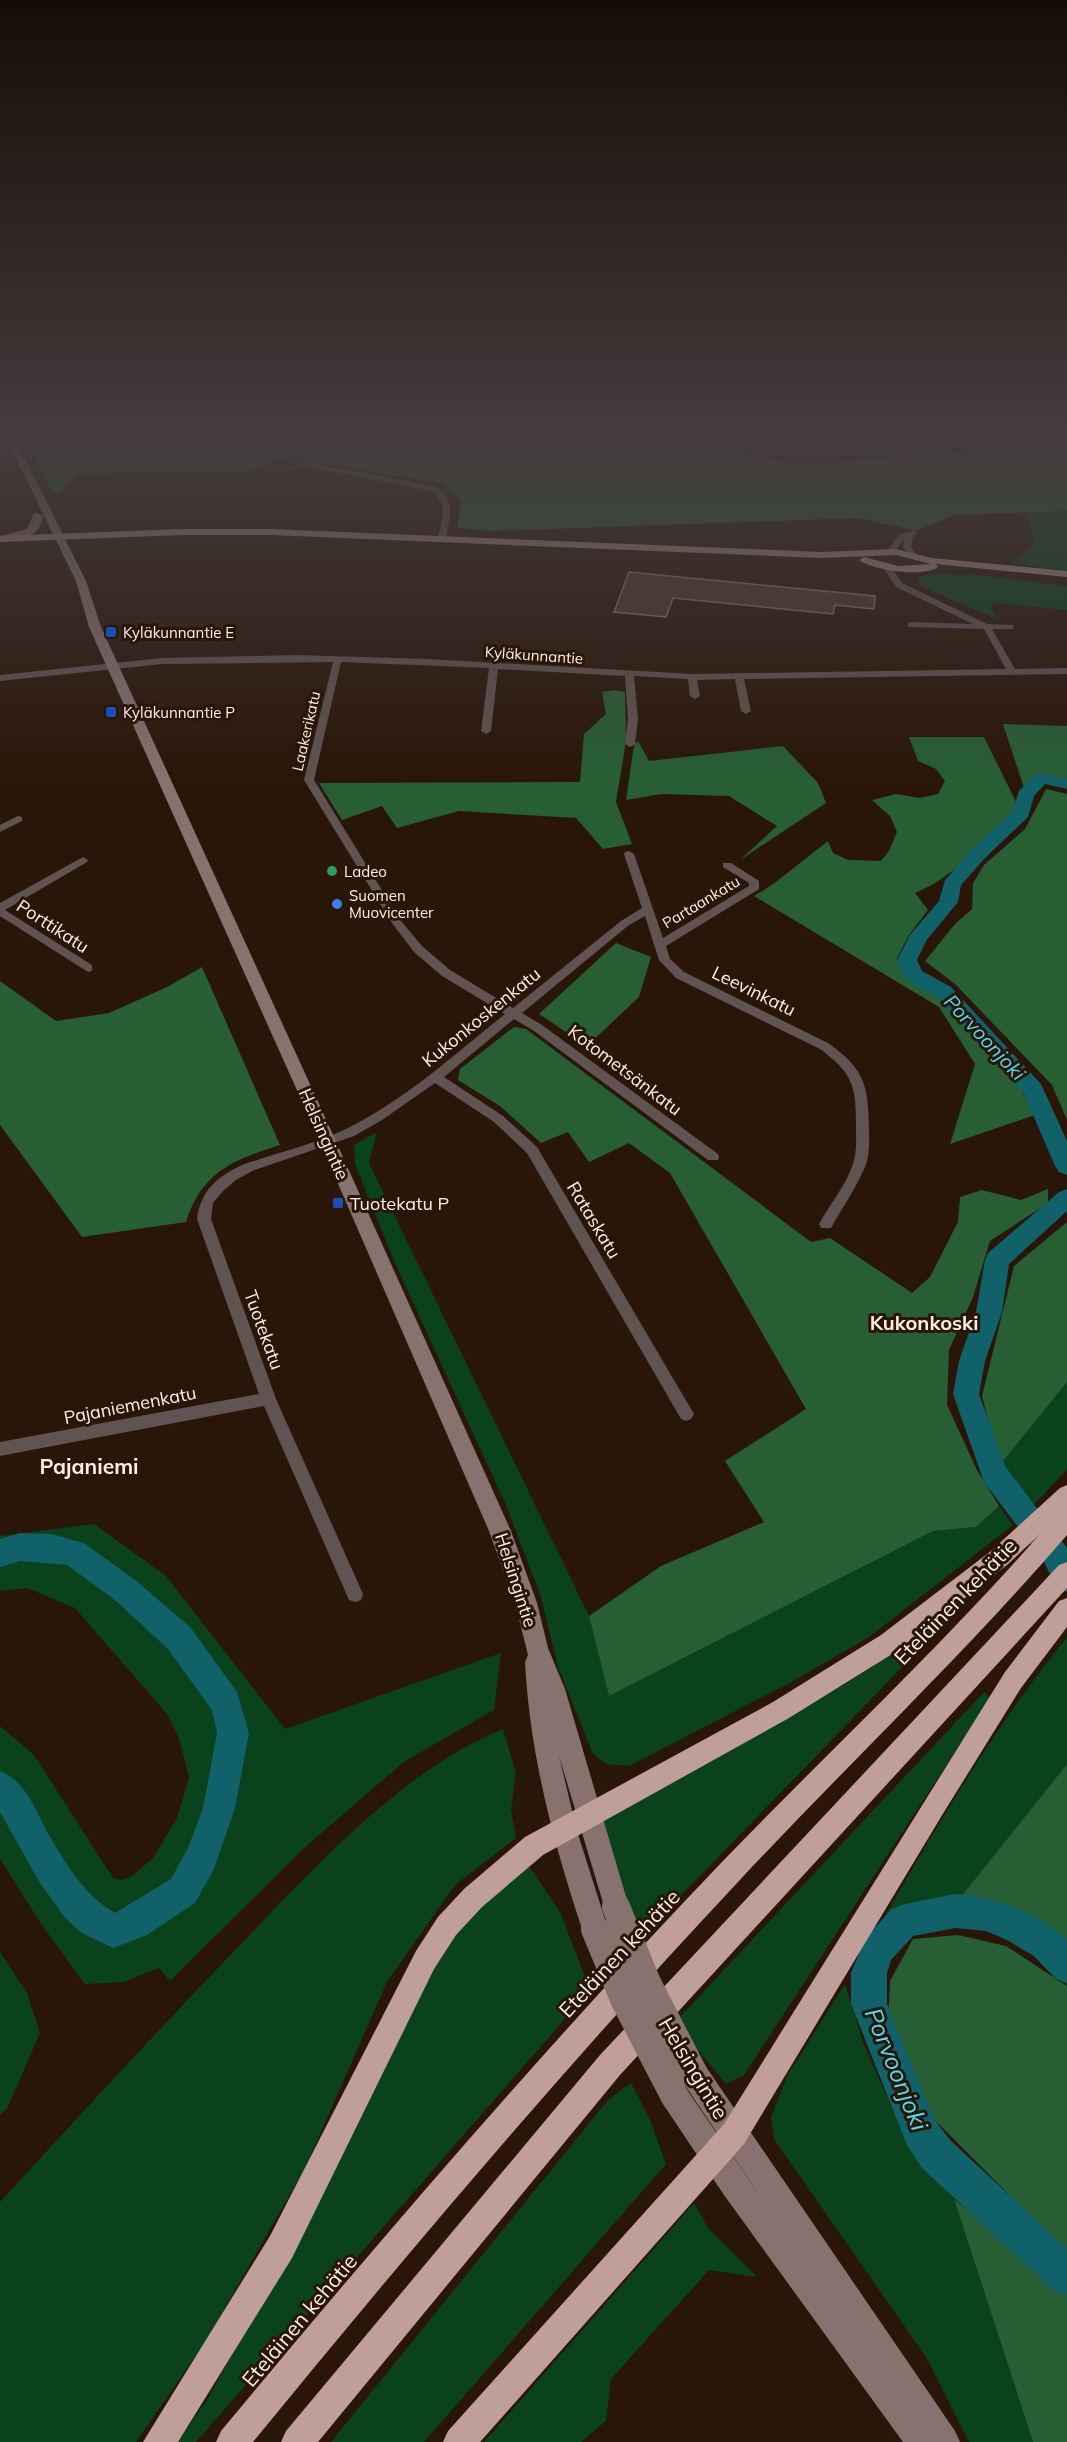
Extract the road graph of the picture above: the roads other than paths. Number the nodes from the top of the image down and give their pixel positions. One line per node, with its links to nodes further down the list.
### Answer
1 (56, 554): 12 (main road, Helsingintie)
2 (69, 554): 12 (main road, Helsingintie)
3 (798, 554): 6 (main road)
4 (889, 554): 6 (street)
5 (910, 554): 7 (street)
6 (885, 559): 7 (main road); 7 (main road); 10 (street)
7 (913, 563): 8 (main road); 9 (main road); 10 (street)
8 (1067, 574)
9 (1067, 579)
10 (907, 589): 13 (street)
11 (911, 624): 13 (street)
12 (95, 627): 16 (main road, Helsingintie)
13 (987, 627): 14 (street); 19 (street)
14 (1010, 627)
15 (338, 658): 16 (street, Kyläkunnantie); 17 (street, Kyläkunnantie); 37 (street, Laakerikatu)
16 (112, 665): 23 (street, Kyläkunnantie); 39 (main road, Helsingintie)
17 (494, 666): 20 (street, Kyläkunnantie); 26 (street)
18 (1067, 671): 19 (street, Kyläkunnantie)
19 (1012, 672): 22 (street, Kyläkunnantie)
20 (629, 675): 21 (street, Kyläkunnantie); 27 (street)
21 (692, 677): 22 (street, Kyläkunnantie); 24 (street)
22 (739, 677): 25 (street)
23 (0, 678)
24 (695, 696)
25 (746, 711)
26 (486, 731)
27 (630, 744)
28 (18, 819): 29 (street)
29 (0, 829)
30 (629, 854): 33 (street, Leevinkatu)
31 (83, 860): 34 (street)
32 (727, 865): 35 (street, Partaankatu)
33 (649, 909): 35 (street, Leevinkatu); 37 (street, Kukonkoskenkatu)
34 (0, 910): 36 (street, Porttikatu)
35 (661, 944): 41 (street, Leevinkatu)
36 (88, 968)
37 (516, 1013): 38 (street, Kukonkoskenkatu); 40 (street, Kotometsänkatu)
38 (435, 1077): 39 (street, Kukonkoskenkatu); 43 (street, Rataskatu)
39 (328, 1141): 42 (street, Tuotekatu); 51 (main road, Helsingintie)
40 (713, 1157)
41 (826, 1224)
42 (268, 1399): 44 (street, Pajaniemenkatu); 49 (street, Tuotekatu)
43 (686, 1414)
44 (0, 1449)
45 (1066, 1496): 47 (highway)
46 (1067, 1519): 47 (highway, Eteläinen kehätie)
47 (1006, 1569): 51 (highway); 55 (highway, Eteläinen kehätie)
48 (1067, 1572): 56 (highway)
49 (355, 1594)
50 (1067, 1609): 52 (highway)
51 (576, 1824): 52 (main road, Helsingintie, bridge); 53 (main road, Helsingintie, bridge); 54 (highway)
52 (734, 2134): 53 (highway); 59 (main road, Helsingintie)
53 (714, 2158): 57 (highway); 58 (main road, Helsingintie)
54 (159, 2442)
55 (232, 2442)
56 (297, 2442)
57 (459, 2442)
58 (922, 2442)
59 (944, 2442)

